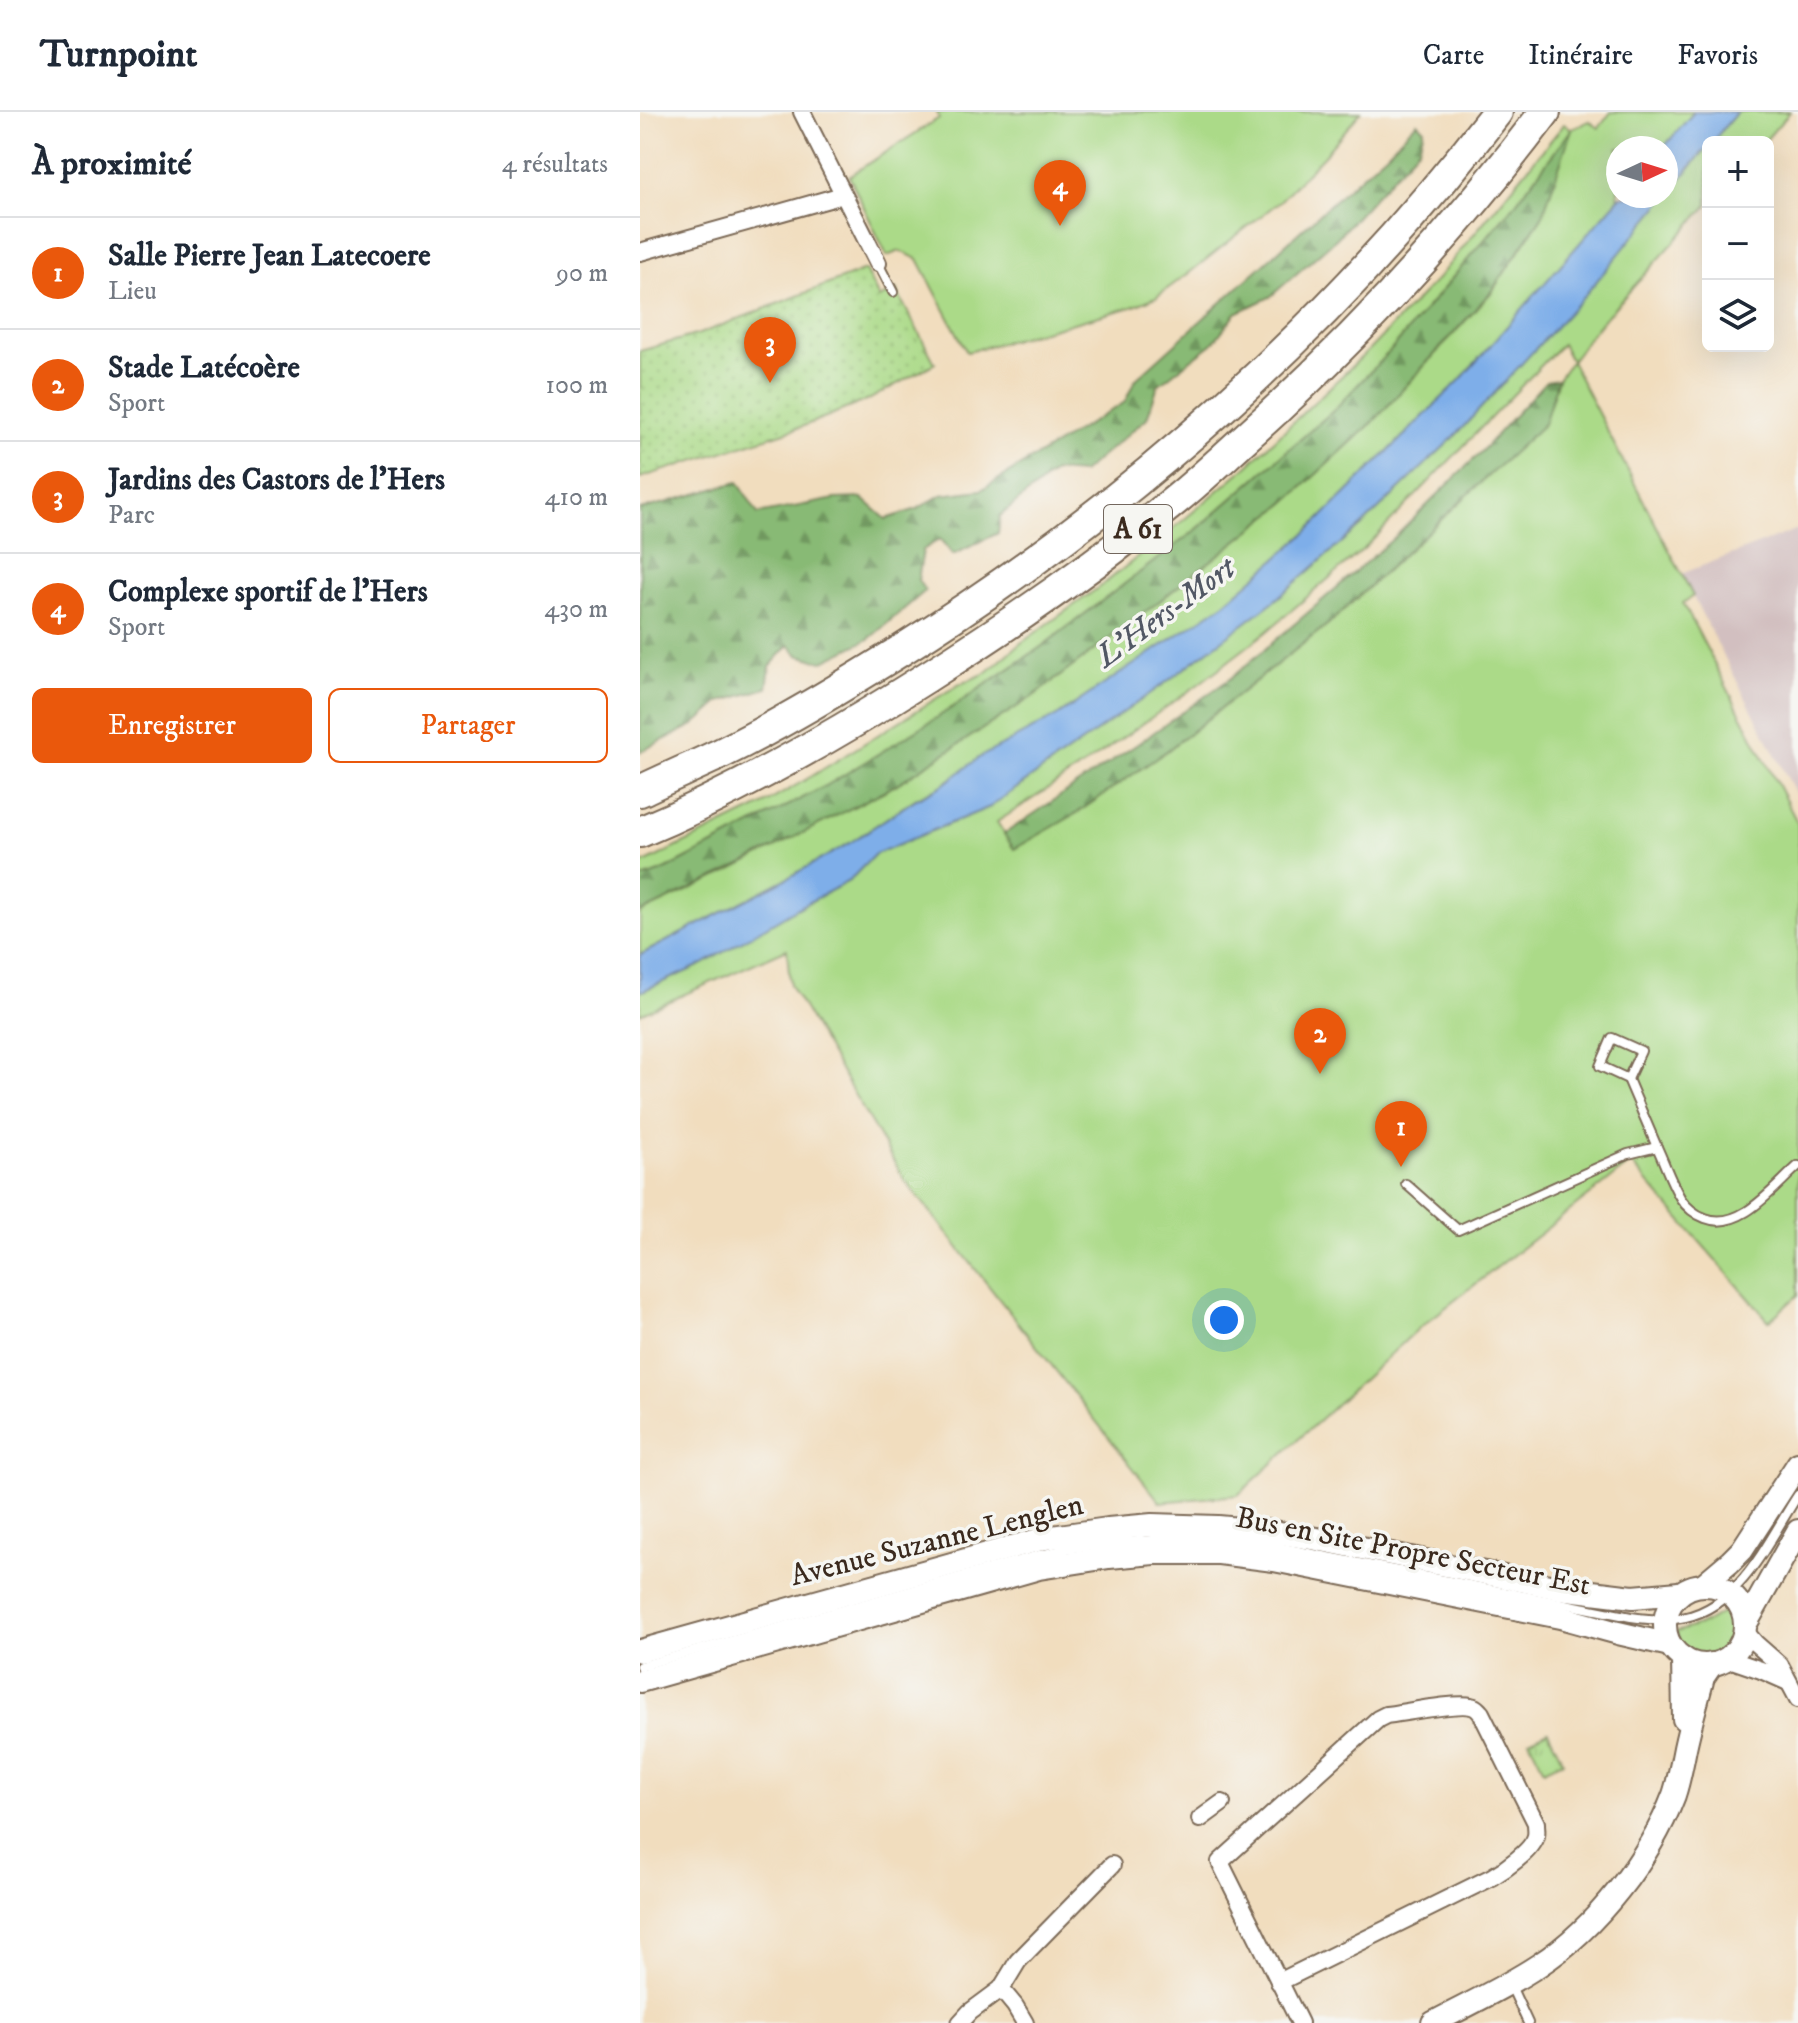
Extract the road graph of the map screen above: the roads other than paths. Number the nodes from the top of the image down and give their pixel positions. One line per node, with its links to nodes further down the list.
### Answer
1 (802, 112): 4 (street)
2 (1497, 112): 8 (highway, A 61)
3 (1545, 112): 9 (highway, A 61)
4 (843, 195): 5 (street); 6 (street)
5 (640, 252)
6 (878, 263): 7 (lane)
7 (893, 292)
8 (640, 791)
9 (640, 832)
10 (1628, 1079): 10 (lane); 11 (lane)
11 (1657, 1147): 12 (lane); 13 (lane)
12 (1798, 1166)
13 (1406, 1184)
14 (1798, 1464): 17 (street)
15 (1798, 1495): 19 (lane, Bus en Site Propre Secteur Est)
16 (1798, 1531): 21 (street)
17 (1704, 1584): 18 (street, Avenue Suzanne Lenglen); 19 (street)
18 (1679, 1593): 20 (street); 22 (street, Avenue Suzanne Lenglen)
19 (1730, 1593): 20 (lane, Bus en Site Propre Secteur Est); 21 (street)
20 (1665, 1620): 23 (street); 25 (lane, Bus en Site Propre Secteur Est)
21 (1744, 1627): 24 (street); 27 (street)
22 (640, 1651)
23 (1676, 1652): 24 (street, Avenue Suzanne Lenglen); 26 (street, Avenue Suzanne Lenglen); 29 (street)
24 (1719, 1661): 27 (street); 29 (street)
25 (640, 1666)
26 (640, 1681)
27 (1788, 1682): 28 (street)
28 (1798, 1699)
29 (1685, 1748): 34 (street)
30 (1222, 1803): 31 (street)
31 (1200, 1819)
32 (1112, 1865): 35 (street)
33 (1279, 1982): 33 (street); 39 (street)
34 (1510, 1983): 36 (street); 40 (lane)
35 (1001, 1989): 37 (street); 38 (street)
36 (1437, 2022)
37 (960, 2023)
38 (1025, 2023)
39 (1300, 2023)
40 (1528, 2023)

